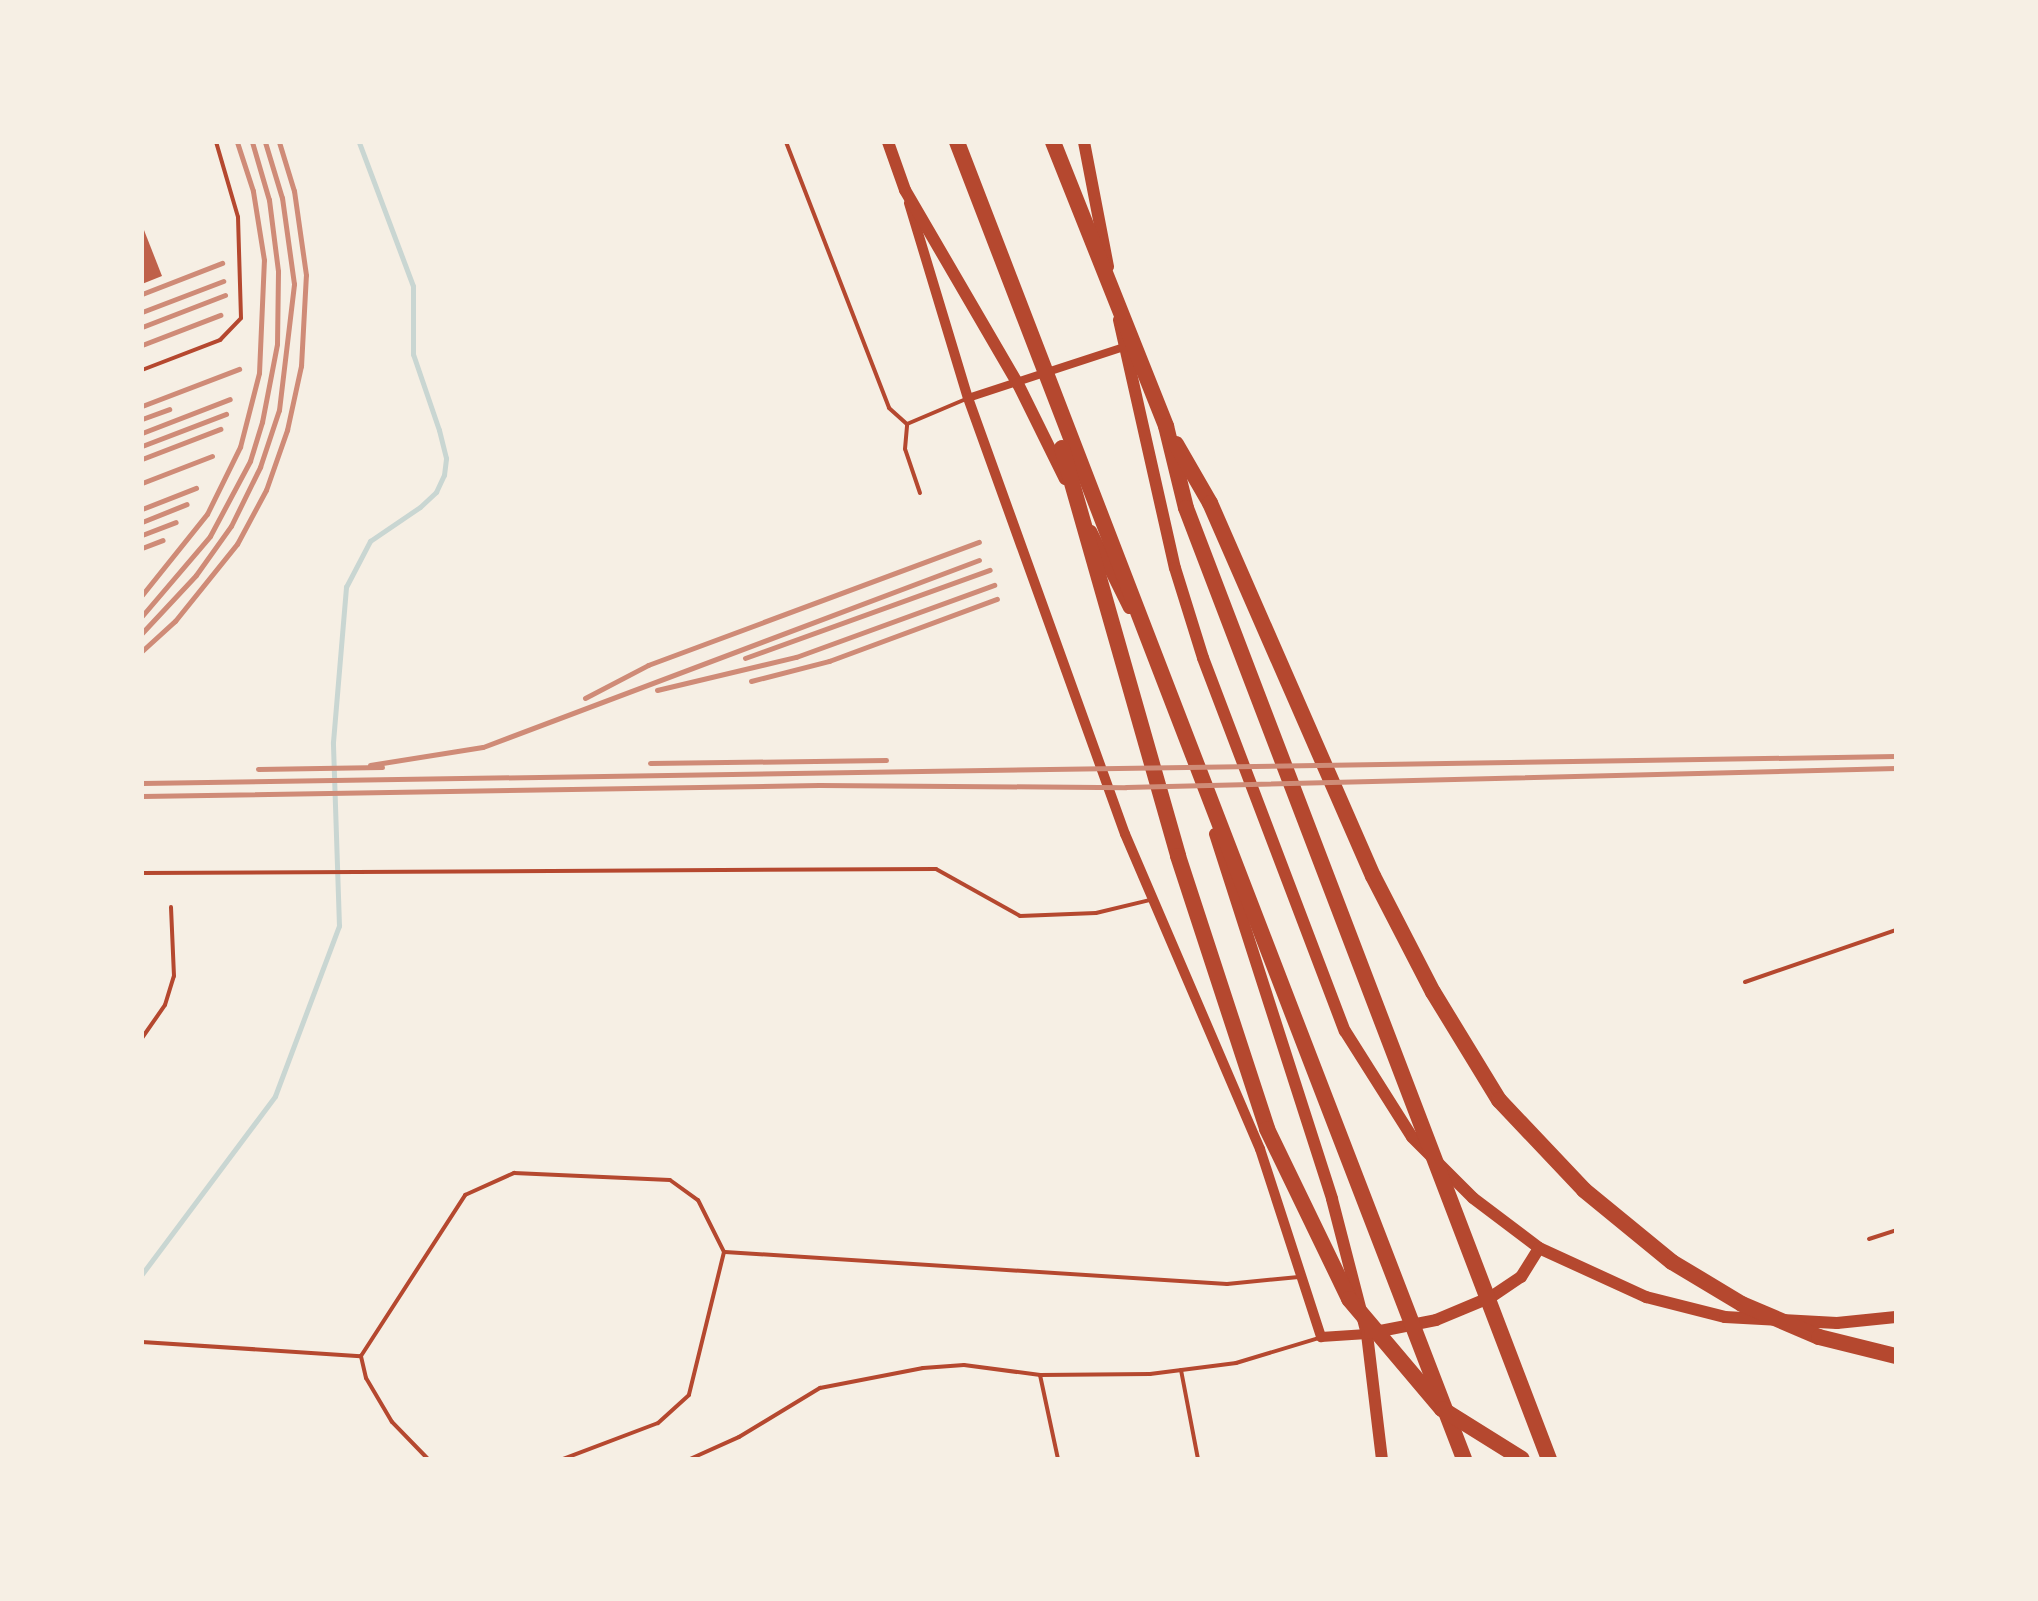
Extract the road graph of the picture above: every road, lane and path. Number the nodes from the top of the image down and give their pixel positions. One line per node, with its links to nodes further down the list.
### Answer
1 (216, 142): 10 (lane)
2 (786, 142): 13 (lane)
3 (888, 142): 7 (main road)
4 (957, 142): 9 (highway)
5 (1053, 142): 14 (highway)
6 (1084, 142): 8 (main road)
7 (905, 190): 11 (main road); 12 (street)
8 (1124, 347): 11 (street); 24 (main road)
9 (1035, 351): 41 (highway); 42 (highway)
10 (142, 370)
11 (1018, 384): 12 (street); 28 (main road)
12 (968, 398): 13 (lane); 17 (street)
13 (907, 424): 15 (lane)
14 (1166, 426): 32 (highway); 43 (highway)
15 (920, 493)
16 (142, 873): 17 (lane)
17 (1154, 899): 26 (street)
18 (171, 907): 21 (lane)
19 (1896, 930): 20 (lane)
20 (1745, 982)
21 (142, 1038)
22 (1896, 1230): 23 (lane)
23 (1869, 1239)
24 (1539, 1248): 27 (main road); 28 (main road)
25 (724, 1252): 26 (lane); 31 (lane); 36 (lane)
26 (1301, 1277): 29 (street)
27 (1896, 1317)
28 (1367, 1334): 29 (street); 40 (main road)
29 (1321, 1337): 33 (lane)
30 (142, 1342): 31 (lane)
31 (361, 1356): 35 (lane)
32 (1896, 1356)
33 (1181, 1370): 34 (lane); 39 (lane)
34 (1040, 1375): 37 (lane); 38 (lane)
35 (428, 1459)
36 (563, 1459)
37 (690, 1459)
38 (1058, 1459)
39 (1198, 1459)
40 (1382, 1459)
41 (1464, 1459)
42 (1522, 1459)
43 (1549, 1459)

